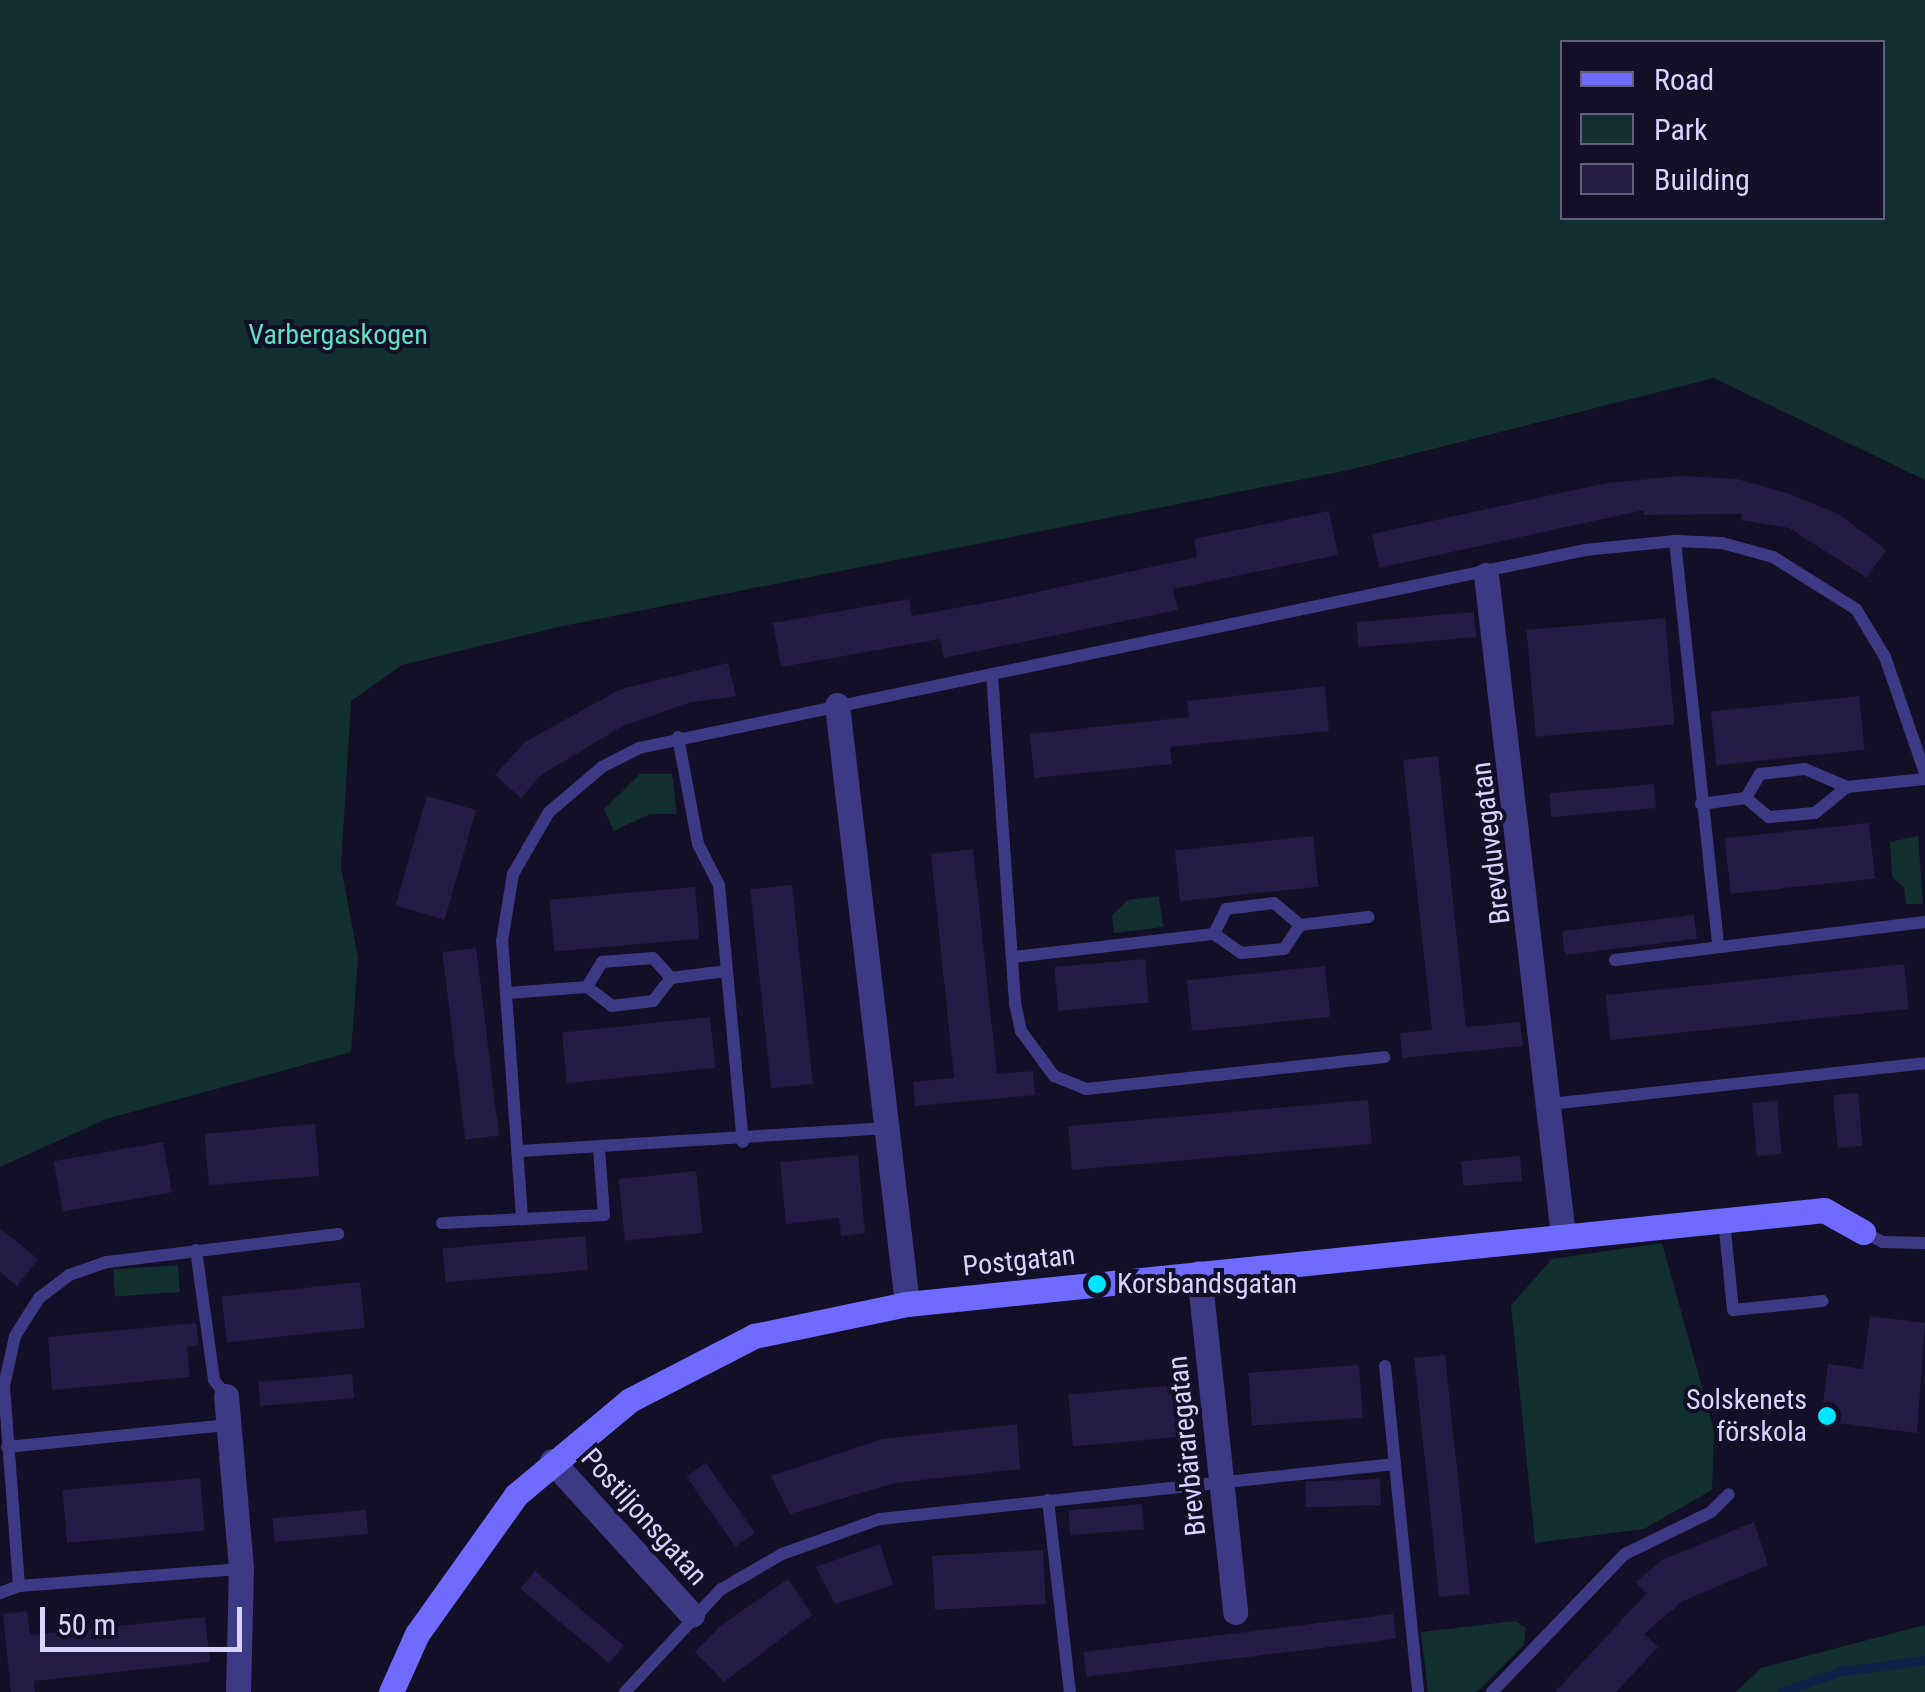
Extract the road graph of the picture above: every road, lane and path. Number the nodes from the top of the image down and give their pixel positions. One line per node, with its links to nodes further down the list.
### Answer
1 (1675, 541): 2 (lane); 6 (lane); 9 (lane)
2 (1486, 575): 3 (lane); 23 (street, Brevduvegatan)
3 (992, 674): 4 (lane); 15 (lane)
4 (837, 705): 5 (lane); 24 (street)
5 (678, 737): 17 (lane); 20 (lane)
6 (1925, 776): 7 (lane)
7 (1848, 787): 8 (lane); 8 (lane)
8 (1746, 798): 9 (lane)
9 (1701, 804): 14 (lane)
10 (1369, 917): 12 (lane)
11 (1925, 922): 14 (lane)
12 (1300, 925): 13 (lane); 13 (lane)
13 (1214, 934): 15 (lane)
14 (1718, 945): 16 (lane)
15 (1014, 957): 21 (lane)
16 (1615, 960)
17 (728, 972): 18 (lane); 25 (lane)
18 (671, 978): 19 (lane); 19 (lane)
19 (587, 988): 20 (lane)
20 (507, 993): 27 (lane)
21 (1384, 1057)
22 (1925, 1063): 23 (lane)
23 (1550, 1104): 33 (street, Brevduvegatan)
24 (888, 1128): 25 (lane); 38 (street)
25 (743, 1142): 26 (lane)
26 (599, 1148): 27 (lane); 28 (lane)
27 (521, 1152): 28 (lane)
28 (522, 1217): 30 (lane)
29 (1724, 1220): 31 (street, Postgatan); 33 (street, Postgatan); 37 (lane)
30 (442, 1224)
31 (1863, 1232): 34 (lane, Postgatan)
32 (338, 1234): 35 (lane)
33 (1563, 1235): 36 (street, Postgatan)
34 (1925, 1242)
35 (196, 1250): 40 (lane); 42 (lane)
36 (1199, 1274): 38 (street, Postgatan); 45 (street, Brevbäraregatan)
37 (1823, 1300)
38 (908, 1304): 43 (street, Postgatan)
39 (1385, 1366): 44 (lane)
40 (226, 1396): 41 (street)
41 (229, 1425): 42 (lane); 48 (street)
42 (8, 1448): 49 (lane)
43 (552, 1461): 52 (street, Postiljonsgatan); 54 (street, Postgatan)
44 (1395, 1464): 45 (lane); 57 (lane)
45 (1220, 1482): 47 (lane); 51 (street, Brevbäraregatan)
46 (1729, 1494): 58 (lane)
47 (1048, 1500): 52 (lane); 56 (lane)
48 (241, 1569): 49 (lane); 53 (street)
49 (18, 1586): 50 (lane)
50 (0, 1593)
51 (1235, 1612)
52 (692, 1615): 55 (lane)
53 (238, 1692)
54 (392, 1692)
55 (626, 1692)
56 (1070, 1692)
57 (1418, 1692)
58 (1492, 1692)

